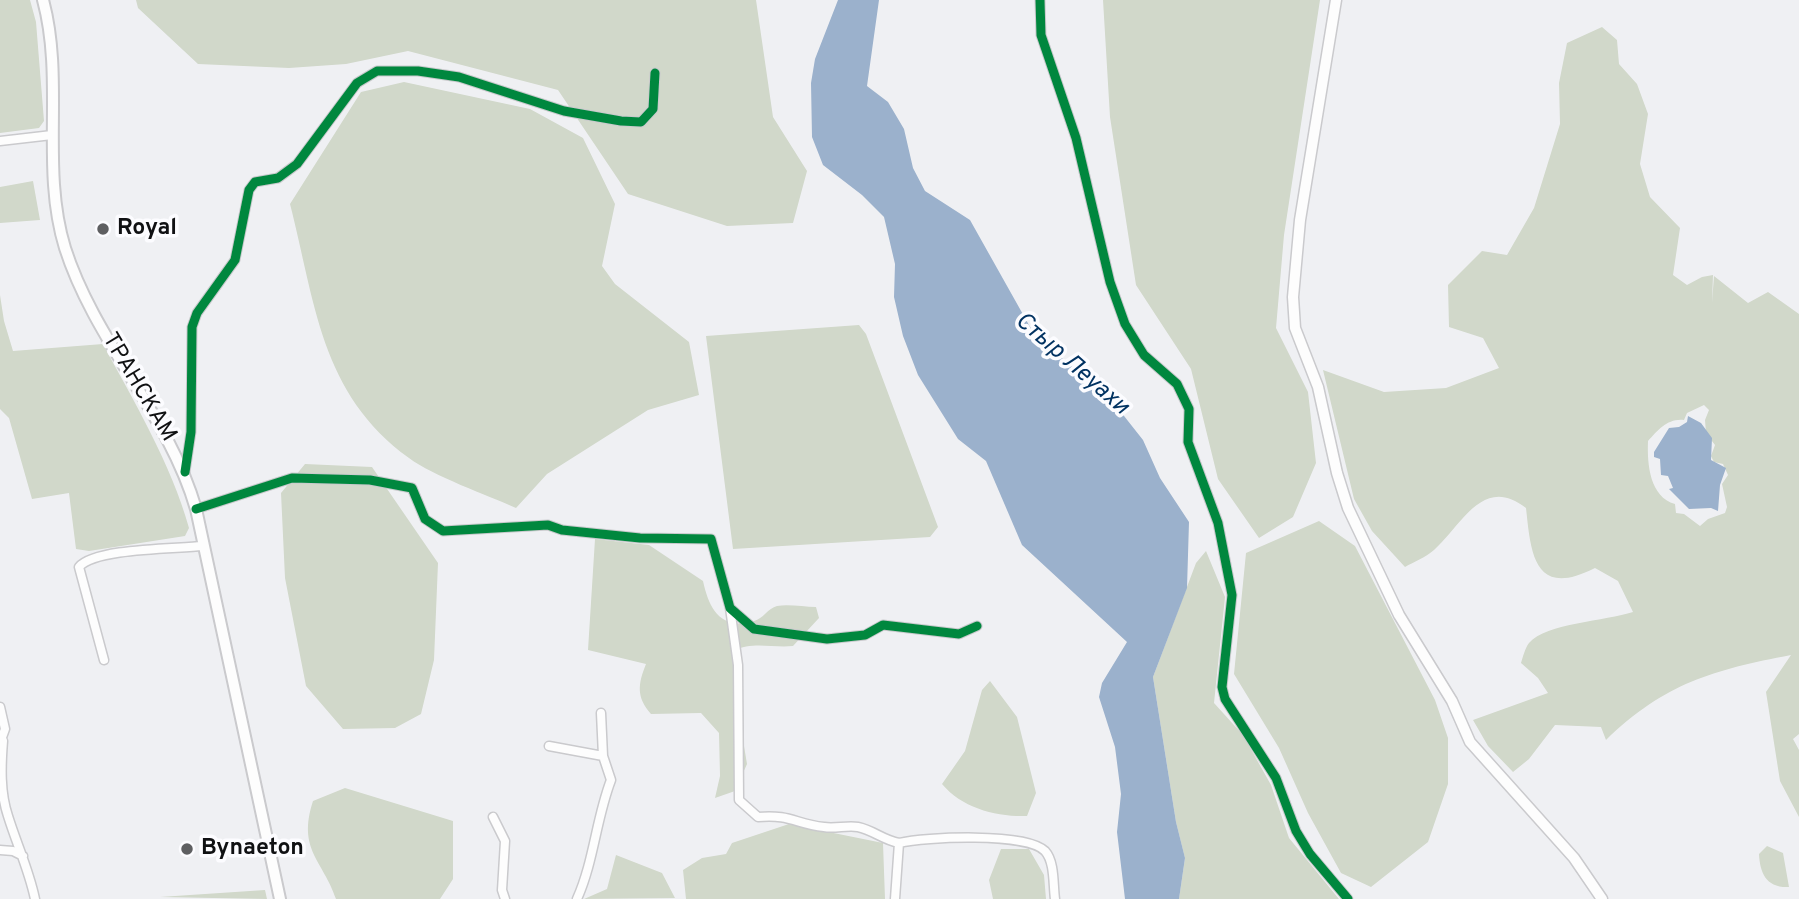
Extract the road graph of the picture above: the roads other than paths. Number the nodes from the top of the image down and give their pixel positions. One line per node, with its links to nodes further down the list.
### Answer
1 (43, 0): 5 (highway, ТРАНСКАМ)
2 (1040, 0): 28 (street)
3 (1336, 0): 29 (main road)
4 (654, 73): 7 (street)
5 (52, 135): 6 (street); 7 (highway, ТРАНСКАМ)
6 (0, 141)
7 (185, 472): 8 (highway, ТРАНСКАМ)
8 (196, 509): 9 (highway, ТРАНСКАМ); 10 (street)
9 (202, 546): 12 (street); 23 (highway, ТРАНСКАМ)
10 (730, 608): 11 (street); 19 (street)
11 (977, 626)
12 (104, 660)
13 (0, 707): 15 (street)
14 (601, 713): 17 (street)
15 (1, 742): 21 (street)
16 (549, 746): 17 (street)
17 (603, 755): 25 (street)
18 (493, 817): 24 (street)
19 (899, 843): 26 (street); 27 (street)
20 (0, 849): 21 (street)
21 (23, 856): 22 (street)
22 (35, 899)
23 (280, 899)
24 (505, 899)
25 (576, 899)
26 (895, 899)
27 (1055, 899)
28 (1348, 899)
29 (1602, 899)

